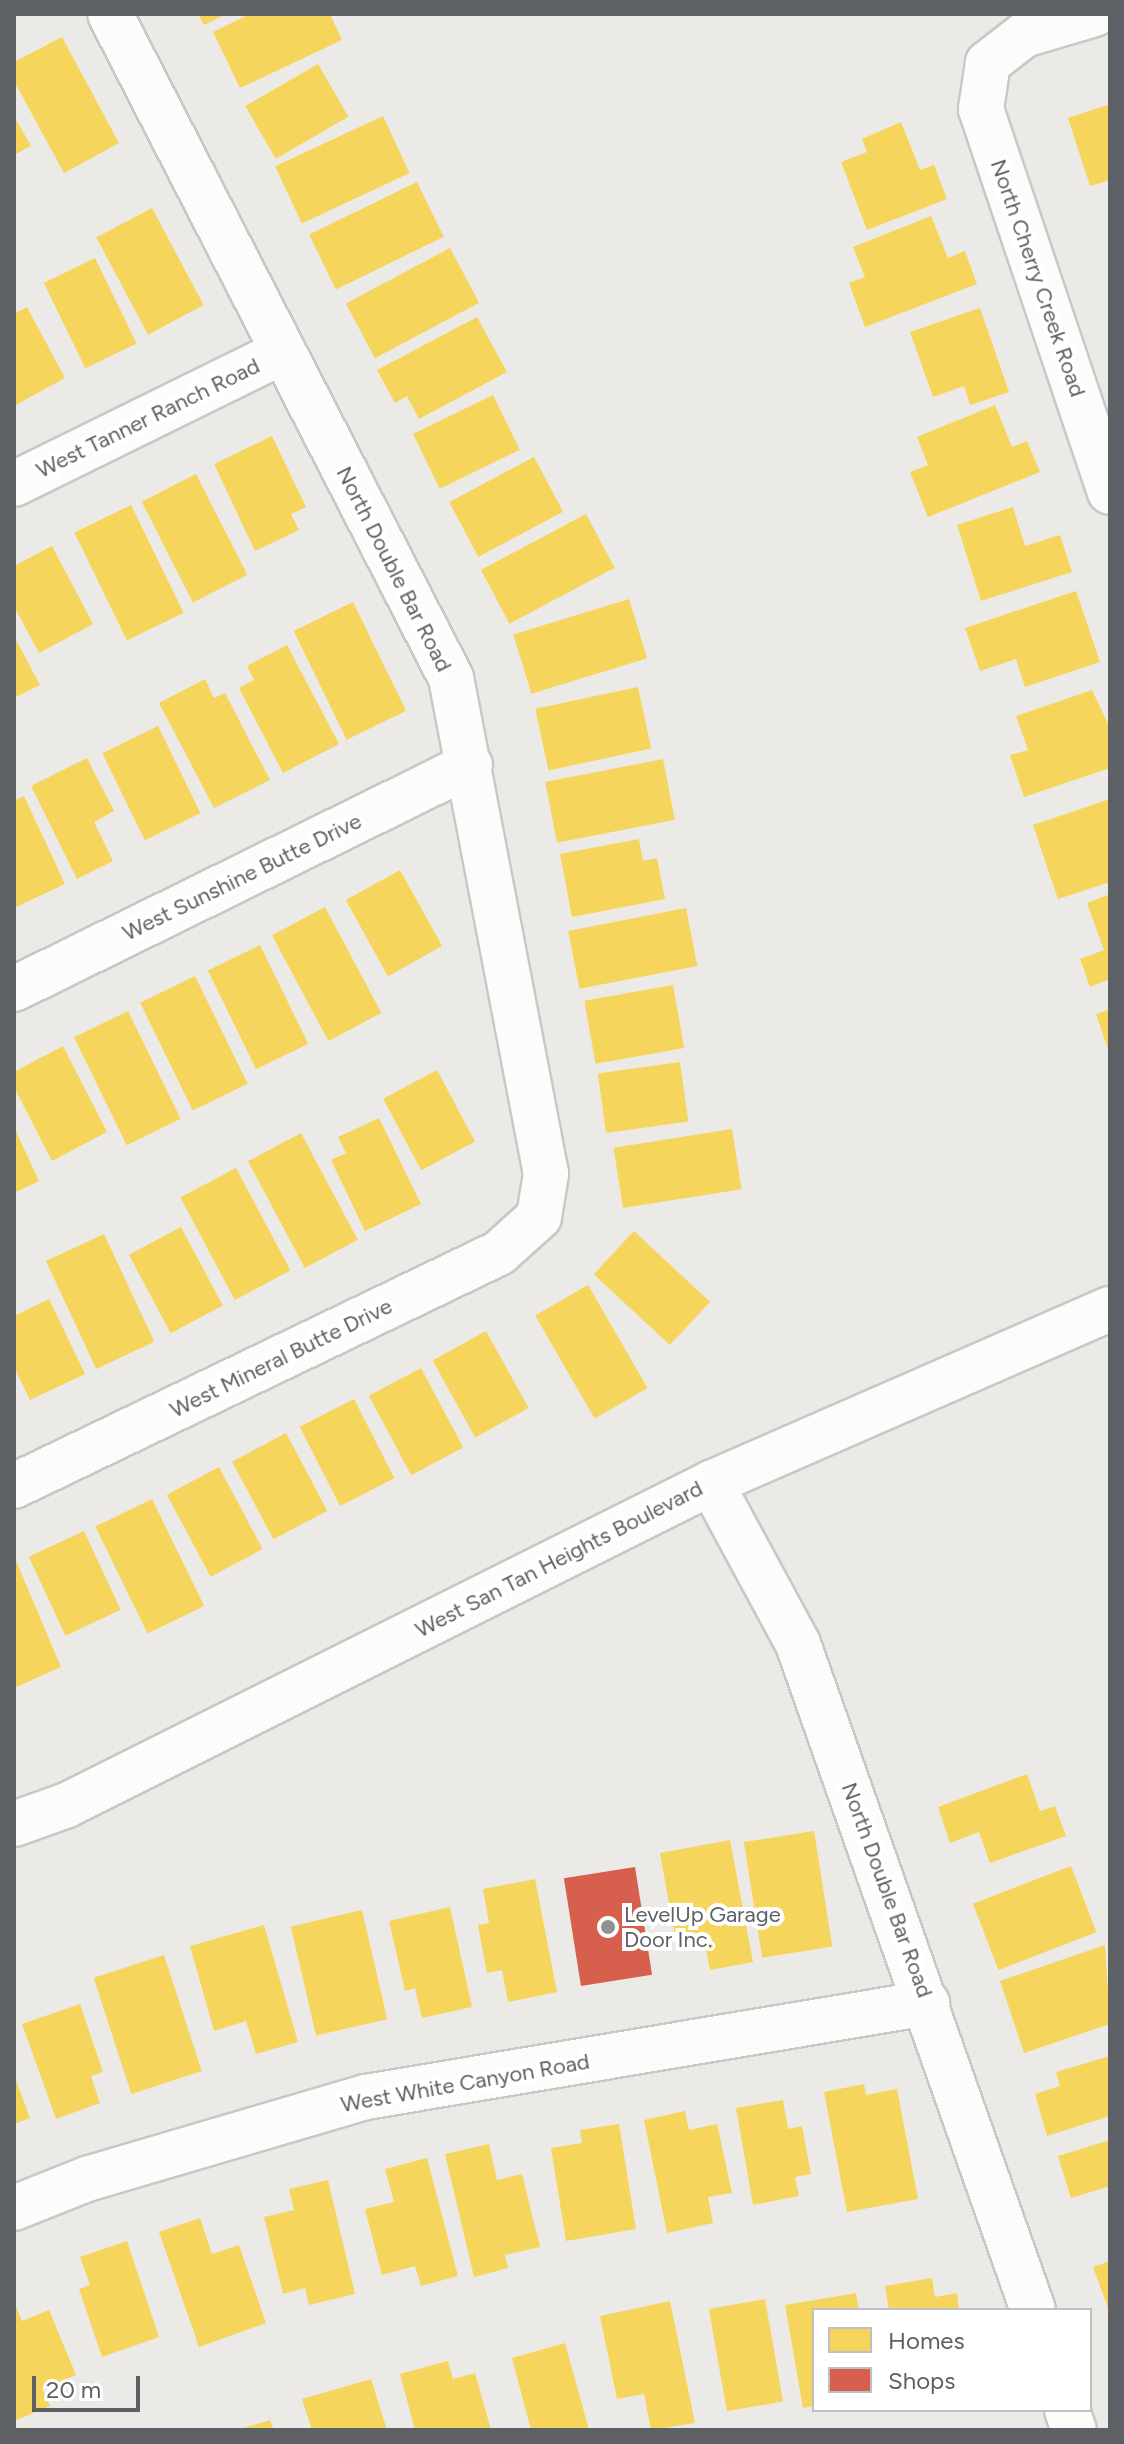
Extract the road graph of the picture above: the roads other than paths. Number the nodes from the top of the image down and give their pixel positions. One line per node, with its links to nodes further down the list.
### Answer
1 (110, 14): 3 (street, North Double Bar Road)
2 (1095, 14): 5 (street, North Cherry Creek Road)
3 (282, 352): 4 (street, West Tanner Ranch Road); 6 (street, North Double Bar Road)
4 (14, 484)
5 (1109, 487)
6 (470, 765): 7 (street, West Sunshine Butte Drive); 8 (street, North Double Bar Road)
7 (14, 989)
8 (539, 1217): 11 (street, West Mineral Butte Drive)
9 (1110, 1309): 10 (street, West San Tan Heights Boulevard)
10 (711, 1483): 12 (street, West San Tan Heights Boulevard); 13 (street, North Double Bar Road)
11 (14, 1486)
12 (14, 1824)
13 (927, 2003): 14 (street, West White Canyon Road); 15 (street, North Double Bar Road)
14 (14, 2208)
15 (1032, 2308)

